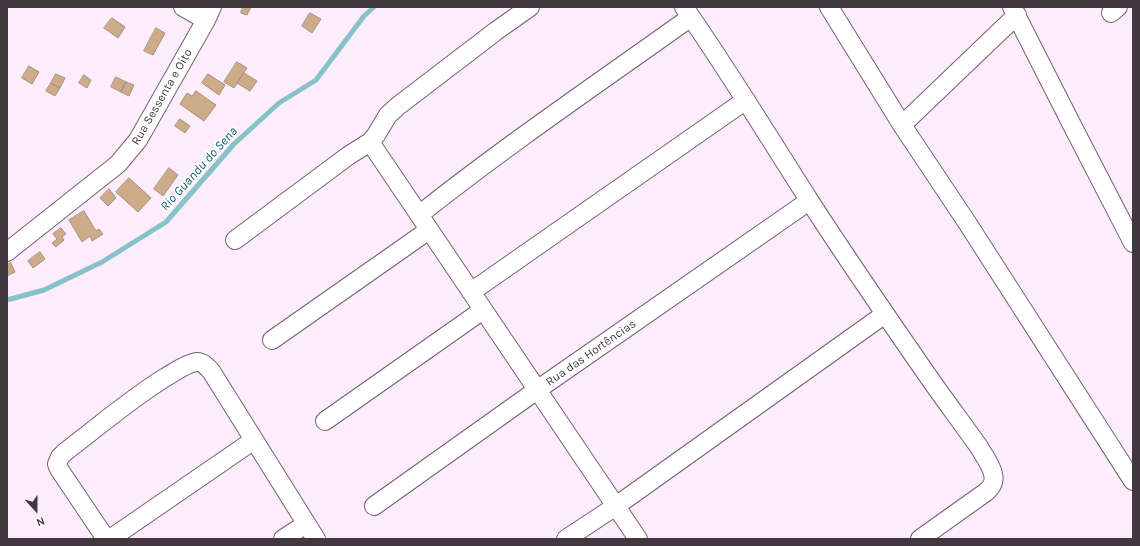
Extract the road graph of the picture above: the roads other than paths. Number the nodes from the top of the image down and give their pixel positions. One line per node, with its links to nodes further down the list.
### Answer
1 (183, 7): 6 (street)
2 (530, 7): 9 (street)
3 (829, 7): 8 (street)
4 (1015, 11): 8 (street); 14 (street)
5 (688, 12): 7 (street); 11 (street)
6 (209, 14): 15 (street, Rua Sessenta e Oito)
7 (746, 100): 10 (street); 16 (street)
8 (902, 125): 23 (street)
9 (370, 142): 11 (street); 13 (street)
10 (810, 201): 18 (street); 20 (street, Rua das Hortências)
11 (419, 214): 12 (street)
12 (429, 230): 16 (street); 19 (street)
13 (236, 240)
14 (1133, 243)
15 (7, 252)
16 (471, 292): 17 (street)
17 (484, 310): 20 (street); 21 (street)
18 (885, 314): 25 (street); 33 (street)
19 (272, 340)
20 (537, 390): 24 (street, Rua das Hortências); 25 (street)
21 (325, 421)
22 (254, 440): 26 (street); 27 (street); 28 (street)
23 (1133, 481)
24 (374, 506)
25 (616, 506): 31 (street); 32 (street)
26 (306, 524): 29 (street); 30 (street)
27 (106, 539)
28 (110, 539)
29 (283, 539)
30 (316, 539)
31 (566, 539)
32 (638, 539)
33 (920, 539)

